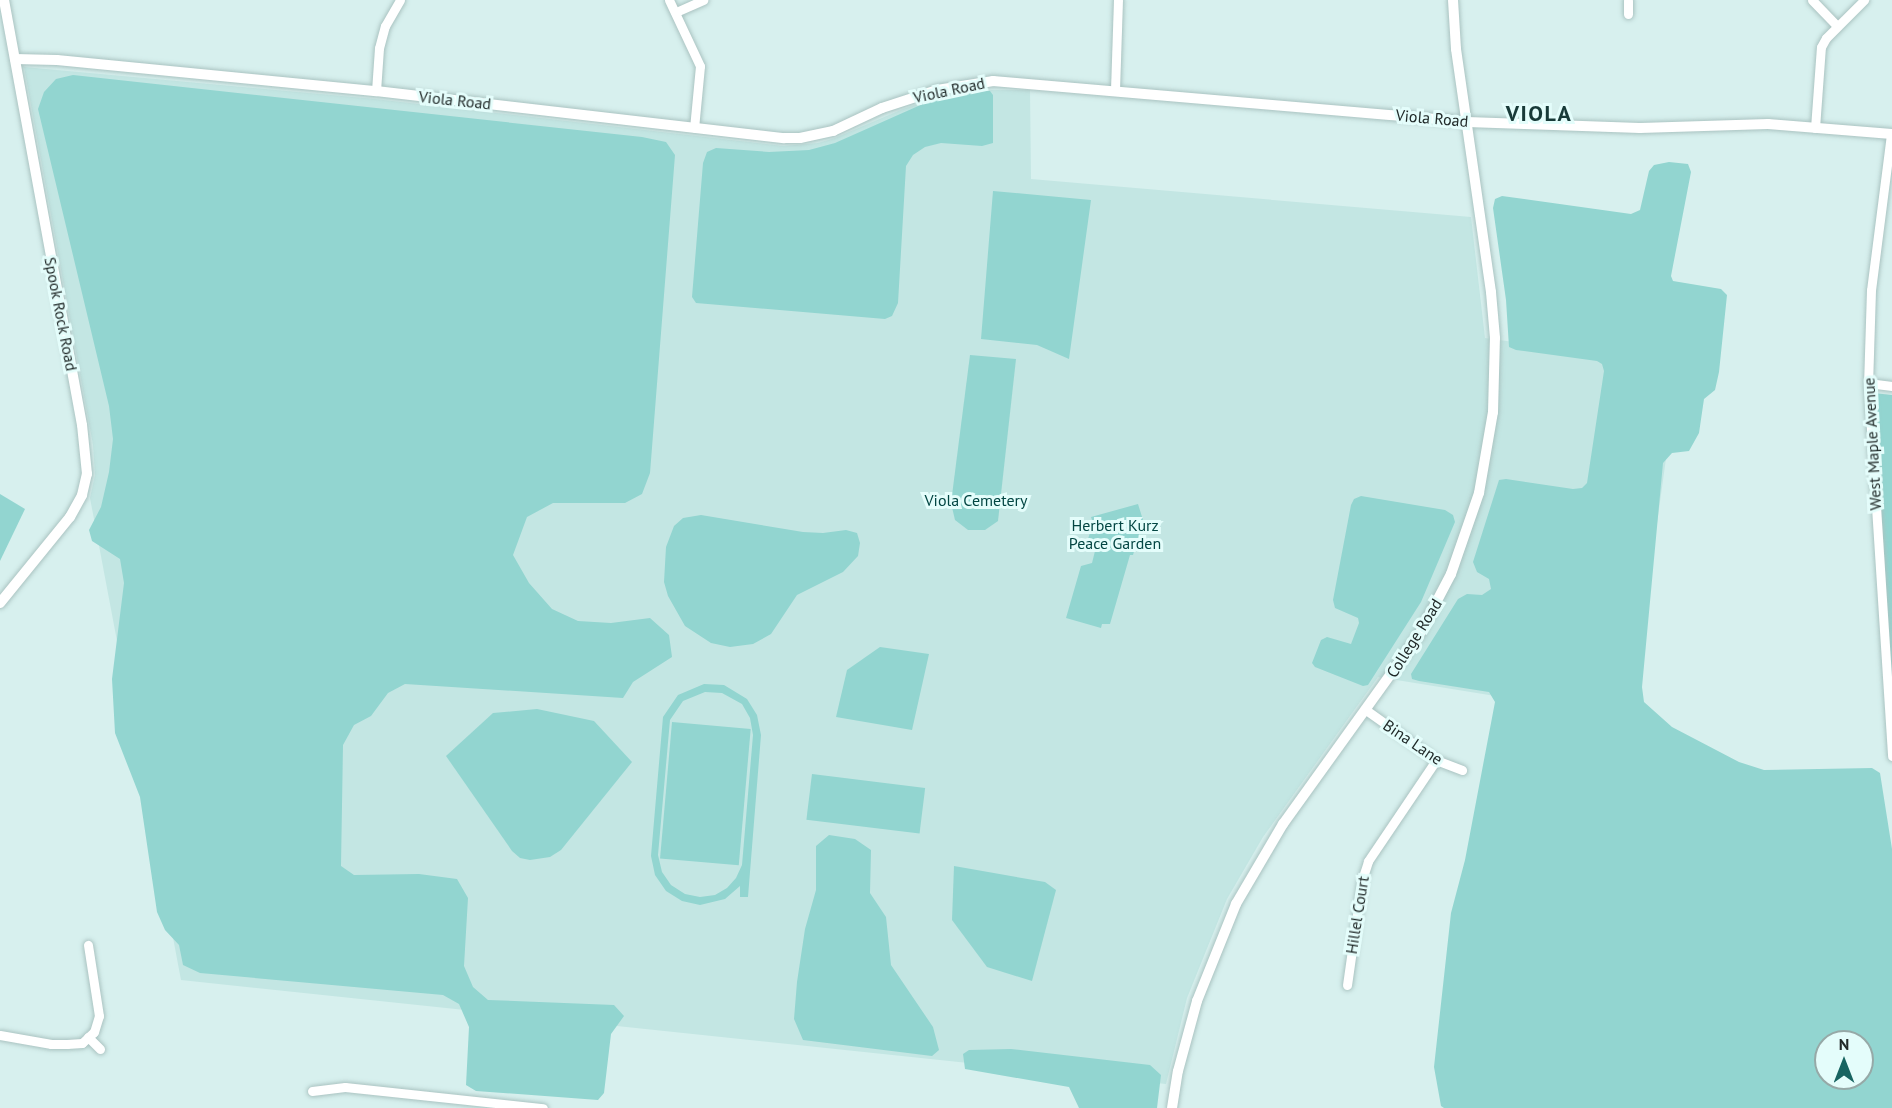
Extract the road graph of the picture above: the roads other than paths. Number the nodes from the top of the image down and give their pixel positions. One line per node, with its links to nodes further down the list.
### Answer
1 (4, 0): 13 (street, Spook Rock Road)
2 (400, 0): 15 (street)
3 (669, 0): 10 (street)
4 (703, 0): 10 (street)
5 (1118, 0): 14 (street)
6 (1453, 0): 16 (street, College Road)
7 (1628, 0): 11 (street)
8 (1812, 0): 12 (street)
9 (1864, 0): 12 (street)
10 (676, 12): 17 (street)
11 (1628, 14)
12 (1837, 26): 18 (street)
13 (15, 59): 15 (street, Viola Road); 22 (street, Spook Rock Road)
14 (1115, 90): 16 (street, Viola Road); 17 (street, Viola Road)
15 (376, 91): 17 (street, Viola Road)
16 (1467, 122): 18 (street, Viola Road); 23 (street, College Road)
17 (694, 128)
18 (1815, 128): 19 (street, Viola Road)
19 (1892, 134): 20 (street, West Maple Avenue)
20 (1868, 383): 21 (street); 24 (street, West Maple Avenue)
21 (1892, 386)
22 (0, 603)
23 (1366, 710): 25 (street, Bina Lane); 34 (street, College Road)
24 (1892, 756)
25 (1436, 760): 26 (street, Bina Lane); 28 (street, Hillel Court)
26 (1462, 770)
27 (88, 945): 30 (street)
28 (1347, 985)
29 (0, 1035): 30 (street)
30 (88, 1037): 31 (street)
31 (100, 1049)
32 (312, 1091): 33 (street)
33 (543, 1108)
34 (1172, 1108)

